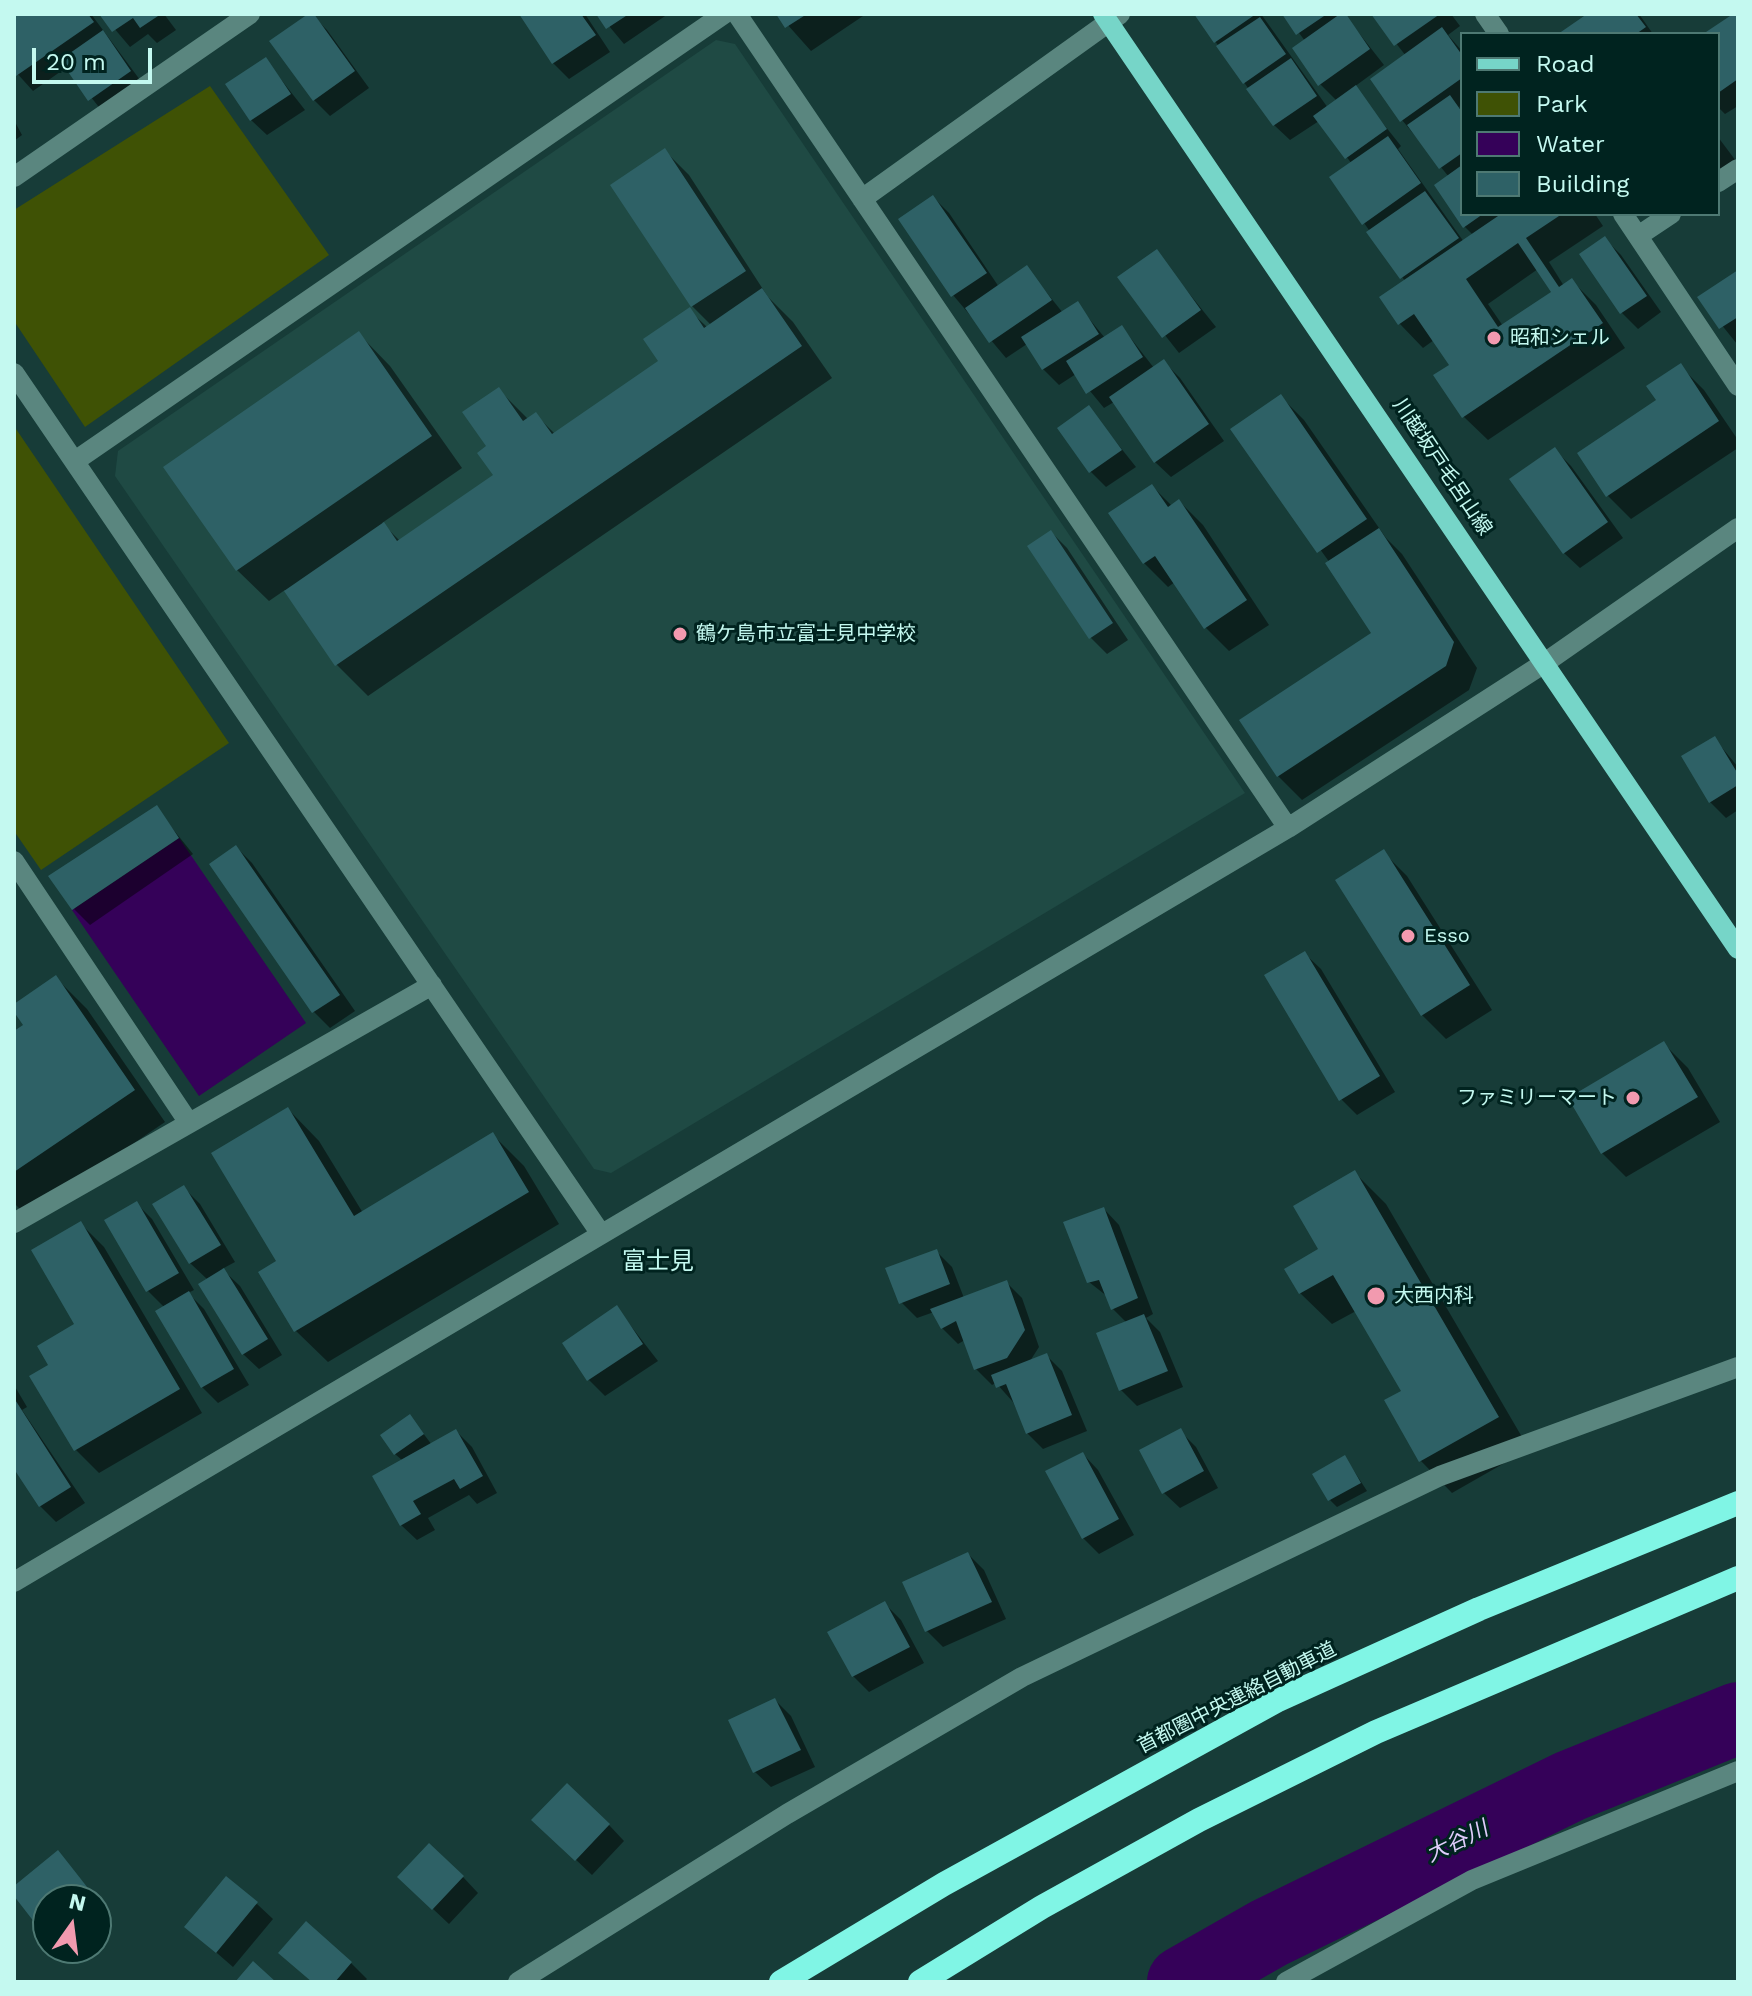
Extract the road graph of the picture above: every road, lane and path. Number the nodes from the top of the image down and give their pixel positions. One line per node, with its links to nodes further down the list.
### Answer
1 (250, 14): 8 (street)
2 (724, 14): 16 (street)
3 (737, 14): 10 (street)
4 (1485, 14): 6 (street)
5 (1110, 17): 10 (street); 18 (main road, 川越坂戸毛呂山線)
6 (1498, 32)
7 (1738, 169): 9 (street)
8 (14, 177)
9 (1720, 181)
10 (862, 199): 19 (street)
11 (1624, 216): 13 (street)
12 (1668, 216): 13 (street)
13 (1638, 236): 15 (street)
14 (14, 373): 16 (street)
15 (1738, 386)
16 (75, 461): 22 (street)
17 (1738, 528): 18 (street)
18 (1546, 662): 19 (street); 21 (main road, 川越坂戸毛呂山線)
19 (1288, 828): 25 (street)
20 (14, 861): 23 (street)
21 (1738, 949)
22 (432, 985): 23 (street); 25 (street)
23 (189, 1123): 24 (street)
24 (14, 1223)
25 (601, 1234): 29 (street)
26 (1738, 1367): 31 (street)
27 (1738, 1503): 32 (highway, 首都圏中央連絡自動車道)
28 (1738, 1578): 33 (highway)
29 (14, 1582)
30 (1738, 1771): 34 (street)
31 (518, 1982)
32 (781, 1982)
33 (920, 1982)
34 (1286, 1982)

